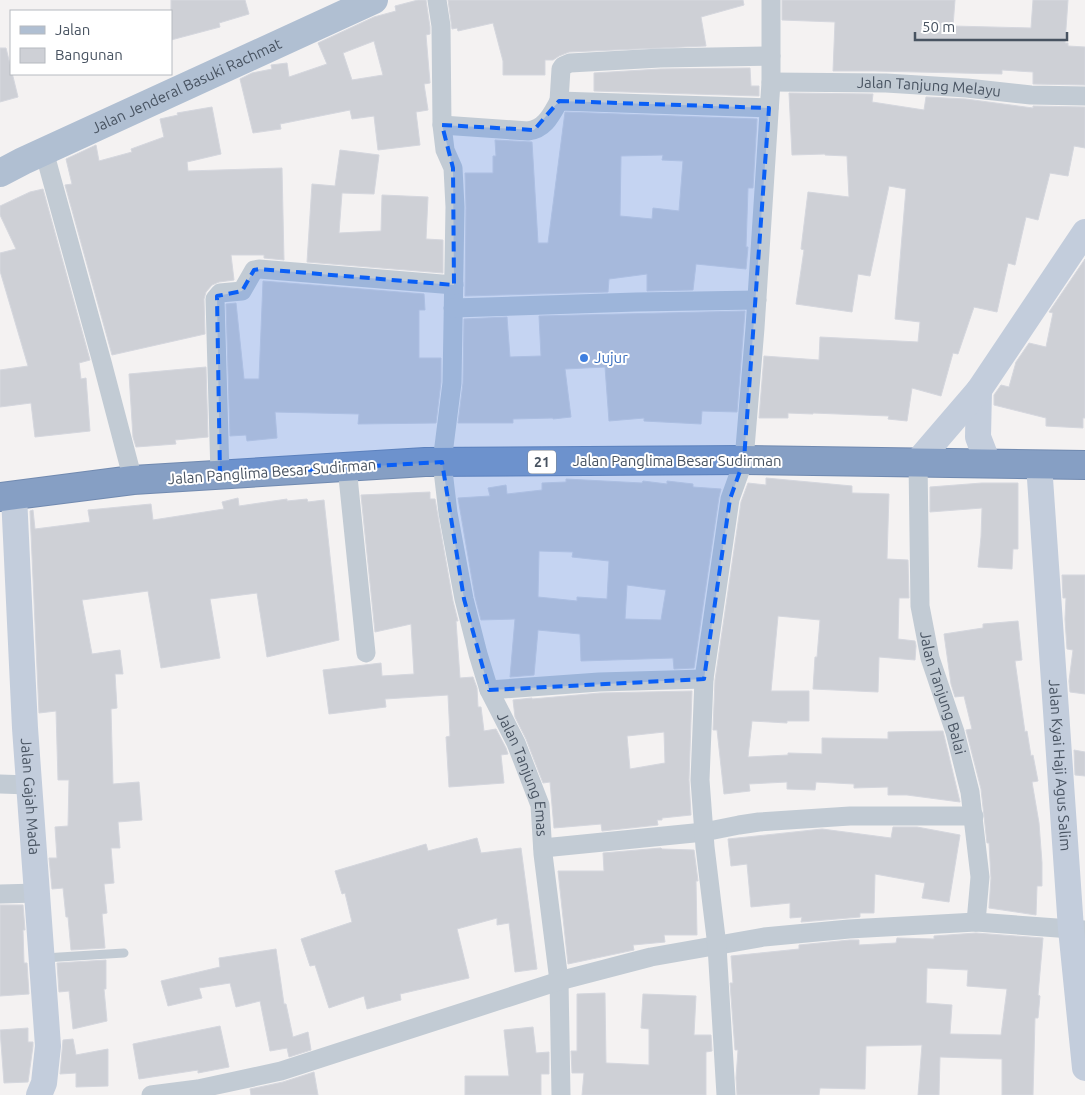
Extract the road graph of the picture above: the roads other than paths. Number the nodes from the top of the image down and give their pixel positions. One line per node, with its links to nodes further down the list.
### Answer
1 (374, 0): 10 (main road, Jalan Jenderal Basuki Rachmat)
2 (437, 0): 9 (street, Jalan Tanjung Emas)
3 (771, 0): 4 (street)
4 (771, 56): 5 (street); 7 (street)
5 (771, 82): 6 (street, Jalan Tanjung Melayu); 8 (street)
6 (1085, 96)
7 (559, 101): 8 (street); 9 (street)
8 (769, 108): 14 (street)
9 (442, 125): 13 (street, Jalan Tanjung Emas)
10 (44, 151): 11 (main road, Jalan Jenderal Basuki Rachmat); 25 (street)
11 (0, 173)
12 (1085, 232): 16 (street)
13 (454, 285): 15 (street, Jalan Tanjung Emas); 24 (street)
14 (757, 300): 15 (street); 17 (street)
15 (453, 308): 19 (street, Jalan Tanjung Emas)
16 (979, 390): 18 (street); 20 (street)
17 (744, 460): 18 (highway, Jalan Panglima Besar Sudirman / 21); 19 (highway, Jalan Panglima Besar Sudirman / 21); 28 (street)
18 (918, 461): 20 (highway, Jalan Panglima Besar Sudirman / 21); 32 (street, Jalan Tanjung Balai)
19 (442, 462): 23 (highway, Jalan Panglima Besar Sudirman / 21); 29 (street, Jalan Tanjung Emas)
20 (988, 463): 21 (highway, Jalan Panglima Besar Sudirman / 21)
21 (1039, 464): 22 (highway, Jalan Panglima Besar Sudirman / 21); 38 (street, Jalan Kyai Haji Agus Salim)
22 (1085, 465)
23 (348, 467): 24 (highway, Jalan Panglima Besar Sudirman / 21); 27 (street)
24 (220, 475): 25 (highway, Jalan Panglima Besar Sudirman / 21)
25 (133, 480): 26 (highway, Jalan Panglima Besar Sudirman / 21)
26 (7, 497): 31 (street, Jalan Gajah Mada)
27 (366, 653)
28 (704, 679): 29 (street); 33 (street)
29 (489, 690): 34 (street, Jalan Tanjung Emas)
30 (0, 784): 31 (street)
31 (29, 785): 35 (street, Jalan Gajah Mada)
32 (974, 816): 33 (street); 37 (street, Jalan Tanjung Balai)
33 (704, 832): 34 (street); 39 (street)
34 (543, 848): 42 (street, Jalan Tanjung Emas)
35 (36, 893): 36 (street); 41 (street, Jalan Gajah Mada)
36 (0, 894)
37 (976, 922): 38 (street); 39 (street)
38 (1078, 929): 43 (street, Jalan Kyai Haji Agus Salim)
39 (717, 946): 42 (street); 47 (street)
40 (124, 953): 41 (lane)
41 (42, 959): 44 (street, Jalan Gajah Mada)
42 (559, 981): 45 (street); 46 (street, Jalan Tanjung Emas)
43 (1085, 1068)
44 (39, 1095)
45 (151, 1095)
46 (561, 1095)
47 (726, 1095)

